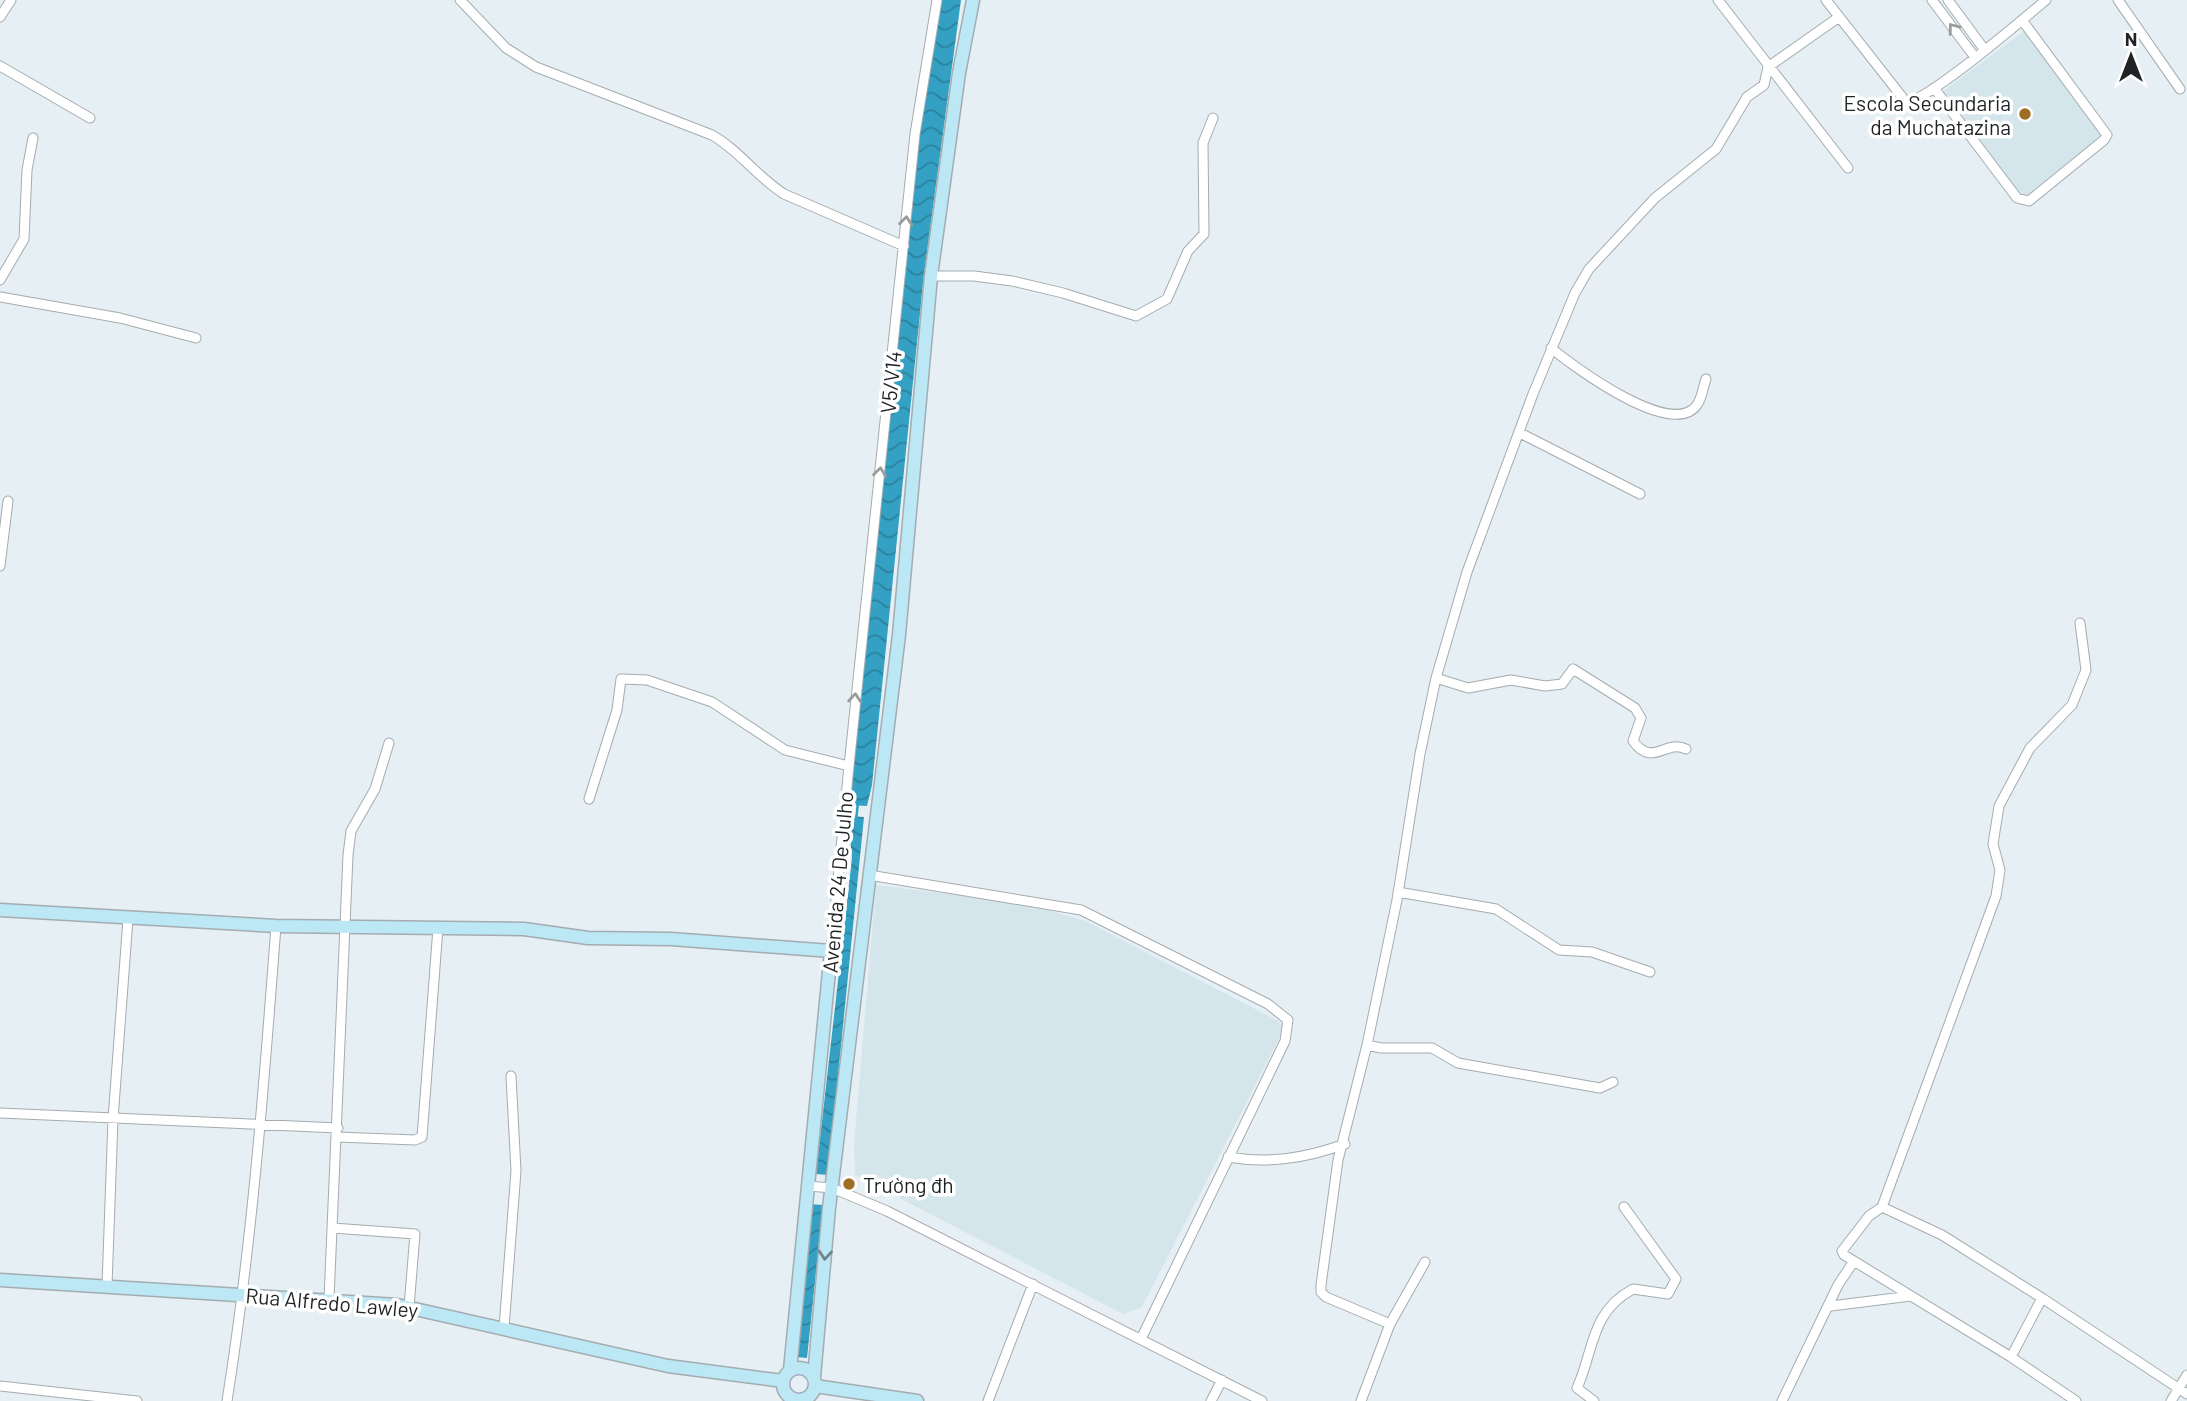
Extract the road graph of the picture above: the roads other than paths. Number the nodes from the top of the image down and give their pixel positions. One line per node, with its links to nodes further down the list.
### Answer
1 (11, 0): 11 (street)
2 (460, 0): 24 (street)
3 (937, 0): 24 (street, V5/V14, one-way to 3)
4 (973, 0): 25 (street)
5 (1718, 0): 17 (street)
6 (1826, 0): 12 (street)
7 (1932, 0): 15 (street, one-way to 7)
8 (1948, 0): 14 (street)
9 (2046, 0): 13 (street)
10 (2118, 0): 19 (street)
11 (0, 17)
12 (1839, 17): 17 (street); 18 (street)
13 (2021, 20): 14 (street); 18 (street)
14 (1984, 49): 15 (street)
15 (1974, 56): 18 (street)
16 (0, 66): 20 (street)
17 (1768, 67): 23 (street); 29 (street)
18 (1934, 88)
19 (2180, 89)
20 (90, 118)
21 (1213, 118): 25 (street)
22 (33, 138): 26 (street)
23 (1848, 168)
24 (904, 246): 39 (street, V5/V14, one-way to 24)
25 (931, 276): 41 (street)
26 (0, 280)
27 (0, 298): 28 (street)
28 (197, 338)
29 (1551, 348): 30 (street); 31 (street)
30 (1706, 379)
31 (1520, 433): 32 (street); 36 (street)
32 (1640, 494)
33 (8, 501): 34 (street)
34 (0, 566)
35 (2080, 622): 62 (street)
36 (1436, 678): 38 (street); 42 (street)
37 (389, 743): 46 (street)
38 (1686, 749)
39 (849, 766): 40 (street, Avenida 24 De Julho); 48 (street, Avenida 24 De Julho)
40 (589, 799)
41 (869, 875): 58 (street); 60 (street)
42 (1398, 892): 49 (street); 50 (street)
43 (0, 910): 44 (street)
44 (128, 919): 45 (street); 54 (street)
45 (276, 926): 46 (street); 55 (street)
46 (346, 927): 47 (street); 56 (street)
47 (438, 928): 48 (street); 56 (street)
48 (831, 951): 59 (street, Avenida 24 De Julho)
49 (1650, 972)
50 (1367, 1045): 52 (street); 57 (street)
51 (511, 1076): 76 (street)
52 (1613, 1082)
53 (0, 1113): 54 (street)
54 (113, 1119): 55 (street); 68 (street)
55 (262, 1125): 56 (street); 69 (street)
56 (338, 1133): 63 (street)
57 (1345, 1144): 58 (street); 75 (street)
58 (1228, 1157): 77 (street)
59 (808, 1186): 60 (street); 82 (street, Avenida 24 De Julho)
60 (832, 1188): 67 (street); 83 (street, one-way to 83)
61 (1624, 1207): 92 (street)
62 (1882, 1208): 64 (street); 71 (street)
63 (332, 1228): 72 (street); 74 (street)
64 (1854, 1261): 70 (street); 73 (street)
65 (1425, 1262): 75 (street)
66 (0, 1280): 68 (street, Rua Alfredo Lawley)
67 (1033, 1284): 77 (street); 88 (street)
68 (107, 1286): 69 (street, Rua Alfredo Lawley)
69 (244, 1294): 72 (street, Rua Alfredo Lawley); 86 (street)
70 (1911, 1296): 73 (street); 78 (street)
71 (2042, 1298): 78 (street); 84 (street)
72 (329, 1299): 74 (street, Rua Alfredo Lawley)
73 (1830, 1306): 93 (street)
74 (409, 1307): 76 (street, Rua Alfredo Lawley)
75 (1390, 1324): 91 (street)
76 (504, 1328): 82 (street, Rua Alfredo Lawley)
77 (1141, 1339): 80 (street)
78 (2011, 1357): 94 (street)
79 (2187, 1375): 84 (street)
80 (1222, 1380): 89 (street); 90 (street)
81 (0, 1386): 85 (street)
82 (786, 1387): 83 (street); 83 (street)
83 (813, 1390): 87 (street)
84 (2183, 1391): 95 (street)
85 (137, 1401)
86 (228, 1401)
87 (918, 1401)
88 (988, 1401)
89 (1211, 1401)
90 (1262, 1401)
91 (1361, 1401)
92 (1594, 1401)
93 (1782, 1401)
94 (2076, 1401)
95 (2171, 1401)

